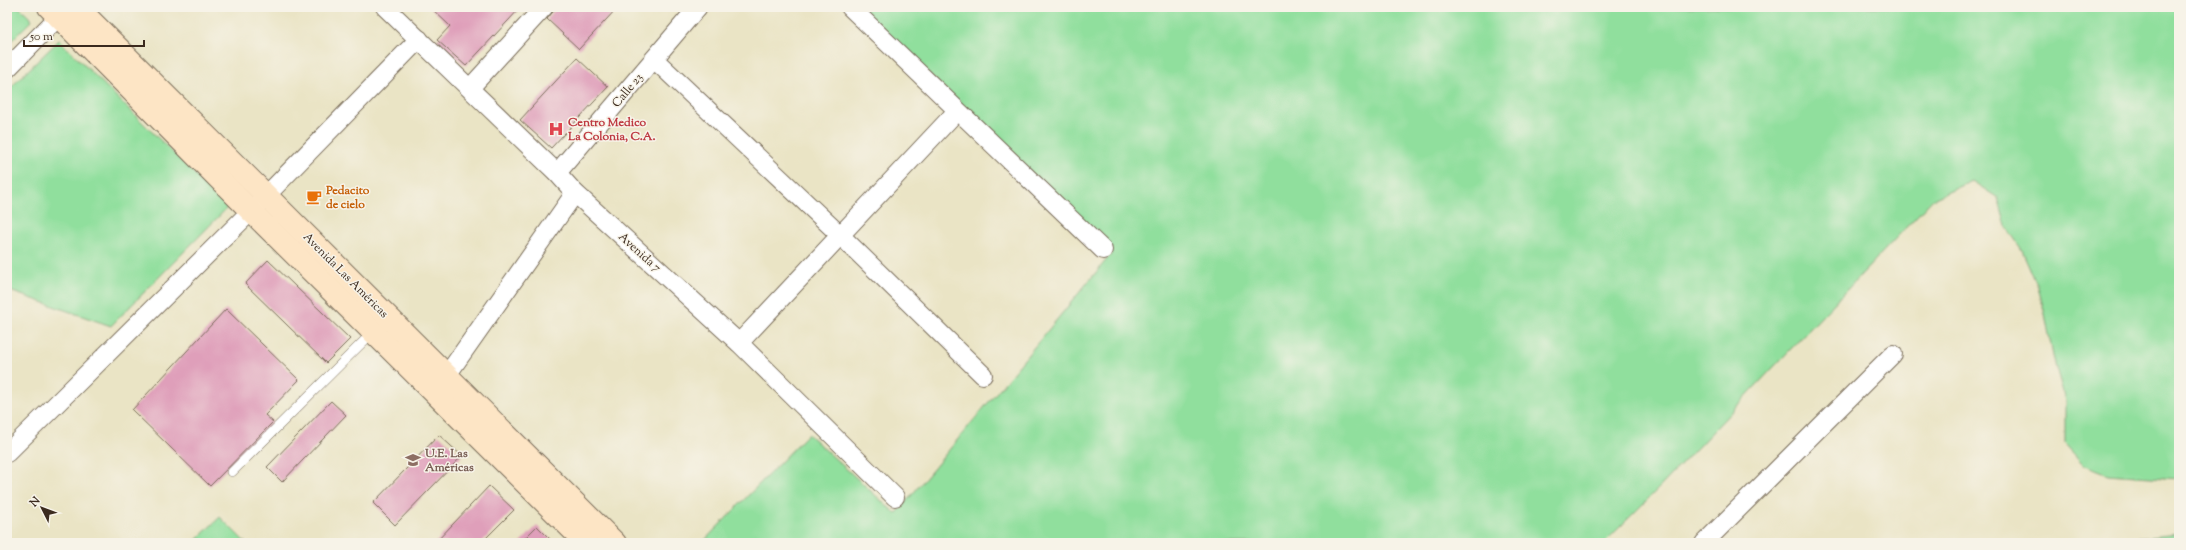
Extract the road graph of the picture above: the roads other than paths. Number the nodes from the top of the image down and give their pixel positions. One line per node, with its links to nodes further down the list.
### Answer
1 (544, 7): 9 (street)
2 (698, 7): 7 (street, Calle 23)
3 (850, 7): 10 (street)
4 (390, 8): 6 (street, Avenida 7)
5 (63, 9): 8 (street); 13 (main road, Avenida Las Américas); 14 (main road, Avenida Las Américas)
6 (419, 39): 9 (street, Avenida 7); 13 (street)
7 (654, 59): 11 (street, Calle 23); 15 (street)
8 (7, 69)
9 (470, 88): 11 (street, Avenida 7)
10 (957, 111): 15 (street); 16 (street)
11 (557, 173): 12 (street, Avenida 7)
12 (575, 193): 18 (street, Avenida 7); 20 (street)
13 (266, 196): 14 (street); 20 (main road, Avenida Las Américas)
14 (250, 211): 17 (main road, Avenida Las Américas); 22 (street)
15 (840, 235): 18 (street); 21 (street)
16 (1103, 250)
17 (373, 332): 23 (lane); 25 (main road, Avenida Las Américas)
18 (739, 343): 24 (street, Avenida 7)
19 (1893, 354): 27 (street)
20 (447, 375): 26 (main road, Avenida Las Américas)
21 (983, 375)
22 (7, 453)
23 (232, 472)
24 (895, 498)
25 (586, 543)
26 (615, 543)
27 (1704, 543)

